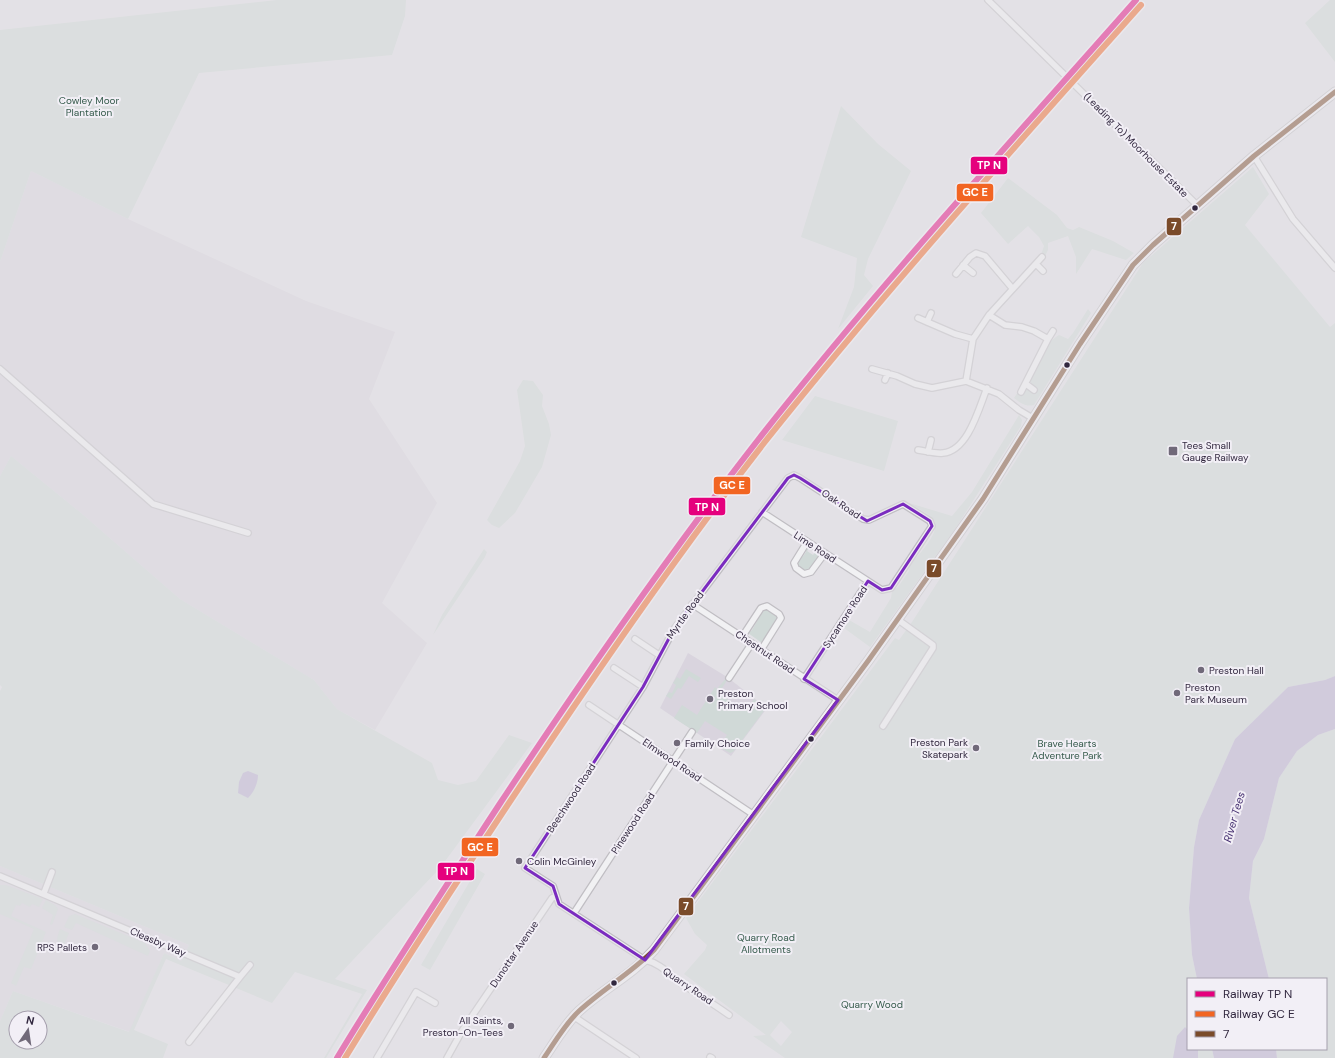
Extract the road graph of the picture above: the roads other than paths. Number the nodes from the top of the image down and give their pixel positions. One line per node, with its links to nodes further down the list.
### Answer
1 (988, 0): 4 (street, (Leading To) Moorhouse Estate)
2 (1335, 92): 3 (main road)
3 (1254, 156): 4 (main road); 8 (street)
4 (1197, 205): 29 (main road)
5 (1042, 257): 6 (street)
6 (1036, 264): 9 (street); 12 (street)
7 (963, 265): 10 (street); 11 (street); 12 (street)
8 (1335, 268)
9 (1043, 271)
10 (973, 273)
11 (956, 274)
12 (1012, 288): 14 (street)
13 (931, 313): 16 (street)
14 (989, 315): 18 (street); 19 (street)
15 (918, 318): 16 (street)
16 (927, 322): 19 (street)
17 (1053, 331): 18 (street)
18 (1048, 339): 25 (street)
19 (973, 340): 24 (street)
20 (0, 369): 35 (street)
21 (872, 369): 22 (street)
22 (888, 373): 23 (street); 24 (street)
23 (885, 380)
24 (966, 381): 26 (street)
25 (1026, 384): 27 (street); 28 (street)
26 (987, 388): 29 (street); 32 (street)
27 (1034, 390)
28 (1021, 392)
29 (1034, 419): 40 (main road)
30 (931, 440): 32 (street)
31 (918, 450): 32 (street)
32 (928, 452)
33 (762, 512): 34 (street, Oak Road); 36 (street, Lime Road); 39 (street, Myrtle Road)
34 (931, 523): 38 (street, Sycamore Road)
35 (248, 533)
36 (807, 542): 37 (street, Lime Road); 37 (street)
37 (824, 553): 38 (street, Lime Road)
38 (868, 581): 48 (street, Sycamore Road)
39 (692, 604): 41 (street, Chestnut Road); 45 (street, Myrtle Road)
40 (897, 619): 50 (main road); 53 (street)
41 (742, 637): 43 (street, Chestnut Road); 44 (street)
42 (635, 639): 45 (street)
43 (752, 643): 44 (street, Chestnut Road); 47 (street)
44 (761, 650): 48 (street, Chestnut Road)
45 (659, 655): 49 (street, Myrtle Road)
46 (614, 668): 49 (street)
47 (729, 678)
48 (804, 679): 50 (street, Chestnut Road)
49 (643, 687): 52 (street, Myrtle Road)
50 (838, 700): 56 (main road)
51 (589, 705): 52 (street, Elmwood Road)
52 (619, 725): 55 (street, Elmwood Road); 57 (street, Beechwood Road)
53 (883, 726)
54 (692, 732): 55 (street, Pinewood Road)
55 (674, 761): 56 (street, Elmwood Road); 62 (street, Pinewood Road)
56 (754, 815): 63 (main road)
57 (528, 871): 61 (street, Quarry Road)
58 (52, 872): 60 (street)
59 (0, 876): 60 (street, Cleasby Way)
60 (44, 893): 65 (street, Cleasby Way)
61 (556, 896): 62 (street, Quarry Road); 71 (street, Dunottar Avenue)
62 (574, 913): 63 (street, Quarry Road)
63 (645, 960): 67 (street, Quarry Road); 68 (main road)
64 (250, 966): 65 (street)
65 (240, 977): 69 (street)
66 (435, 1003): 70 (street)
67 (729, 1015)
68 (573, 1016): 72 (main road); 73 (street)
69 (189, 1042)
70 (377, 1058)
71 (447, 1058)
72 (544, 1058)
73 (636, 1058)

